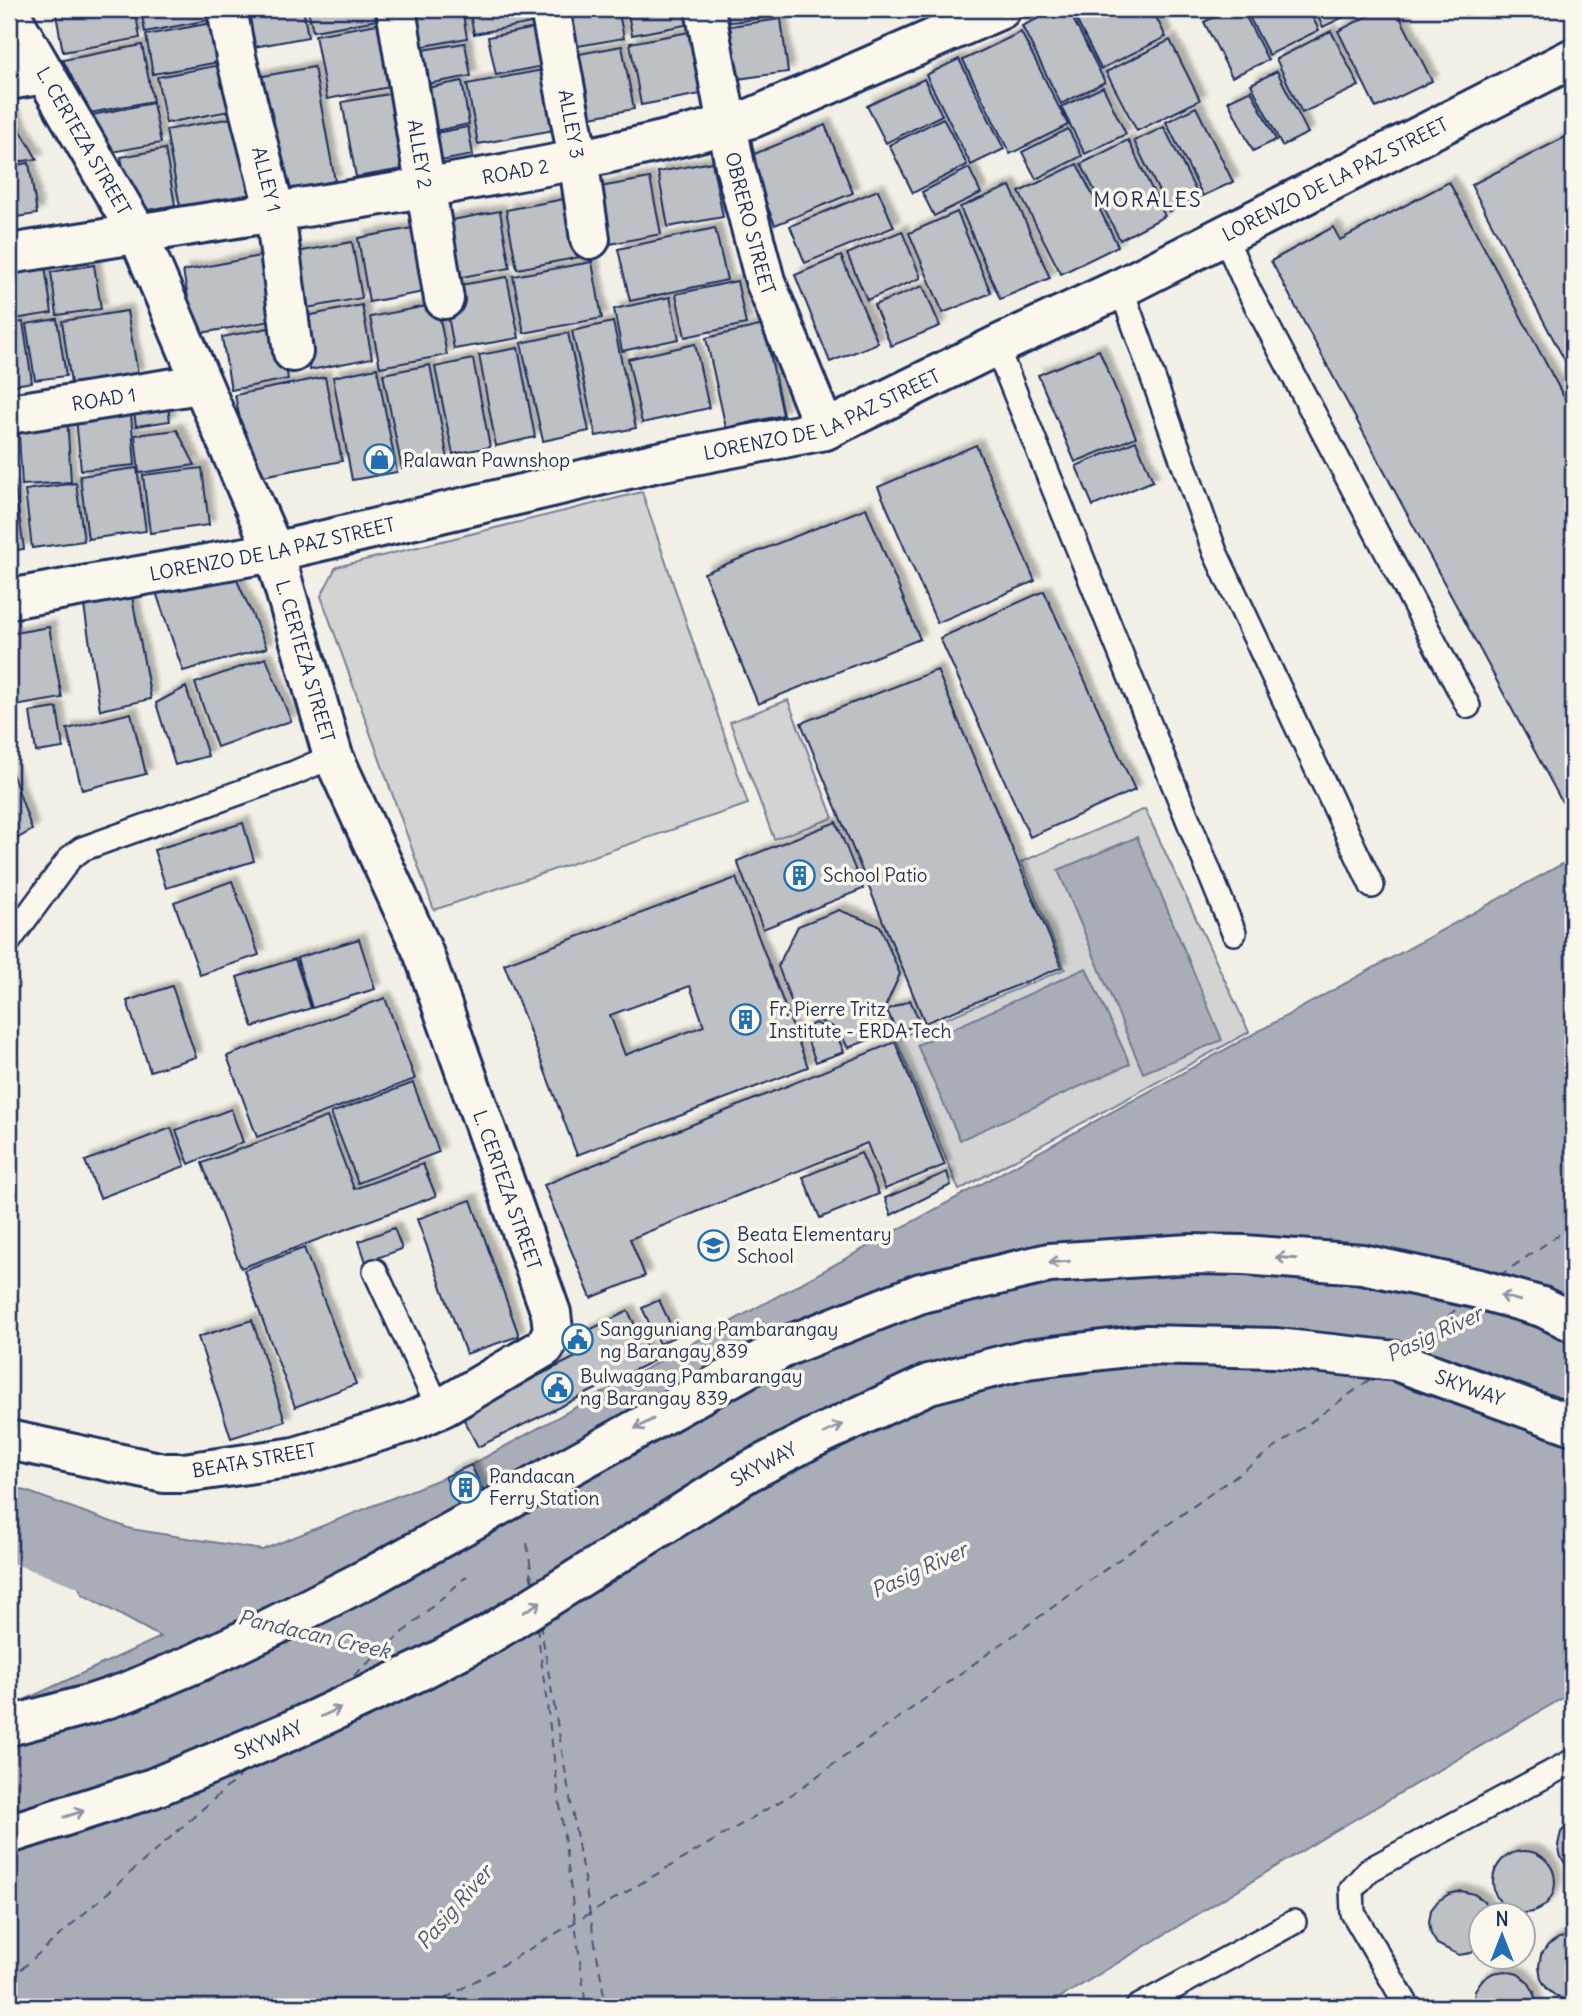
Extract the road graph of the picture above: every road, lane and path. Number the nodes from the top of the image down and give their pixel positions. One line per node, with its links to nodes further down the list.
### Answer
1 (227, 9): 12 (main road, ALLEY 1)
2 (396, 9): 11 (main road, ALLEY 2)
3 (550, 9): 10 (main road, ALLEY 3)
4 (705, 9): 9 (main road, OBRERO STREET)
5 (1001, 9): 9 (main road, ROAD 2)
6 (9, 12): 8 (main road, L. CERTEZA STREET)
7 (1573, 58): 14 (main road, LORENZO DE LA PAZ STREET)
8 (26, 77): 13 (main road, L. CERTEZA STREET)
9 (726, 125): 10 (main road, ROAD 2); 23 (main road, OBRERO STREET)
10 (578, 159): 11 (main road, ROAD 2); 15 (main road, ALLEY 3)
11 (427, 187): 12 (main road, ROAD 2); 18 (main road, ALLEY 2)
12 (275, 212): 13 (main road, ROAD 2); 20 (main road, ALLEY 1)
13 (138, 234): 16 (main road, ROAD 2); 21 (main road, L. CERTEZA STREET)
14 (1224, 235): 17 (main road, LORENZO DE LA PAZ STREET); 26 (lane)
15 (590, 239)
16 (9, 254)
17 (1121, 288): 19 (main road, LORENZO DE LA PAZ STREET); 28 (lane)
18 (444, 299)
19 (996, 346): 23 (main road, LORENZO DE LA PAZ STREET); 29 (lane)
20 (293, 352)
21 (201, 384): 22 (main road, ROAD 1); 24 (main road, L. CERTEZA STREET)
22 (9, 414)
23 (825, 430): 24 (main road, LORENZO DE LA PAZ STREET)
24 (274, 552): 25 (main road, LORENZO DE LA PAZ STREET); 27 (main road, L. CERTEZA STREET)
25 (9, 599)
26 (1468, 706)
27 (333, 756): 30 (lane); 33 (main road, L. CERTEZA STREET)
28 (1372, 886)
29 (1234, 933)
30 (9, 942)
31 (374, 1271): 34 (lane)
32 (1573, 1322): 37 (main road, one-way to 37)
33 (553, 1330): 34 (main road, BEATA STREET)
34 (439, 1409): 36 (main road, BEATA STREET)
35 (1573, 1425): 39 (main road, SKYWAY, one-way to 35)
36 (9, 1440)
37 (9, 1726)
38 (1573, 1761): 42 (lane)
39 (9, 1834)
40 (1294, 1922): 41 (lane)
41 (1138, 2007)
42 (1408, 2007)

